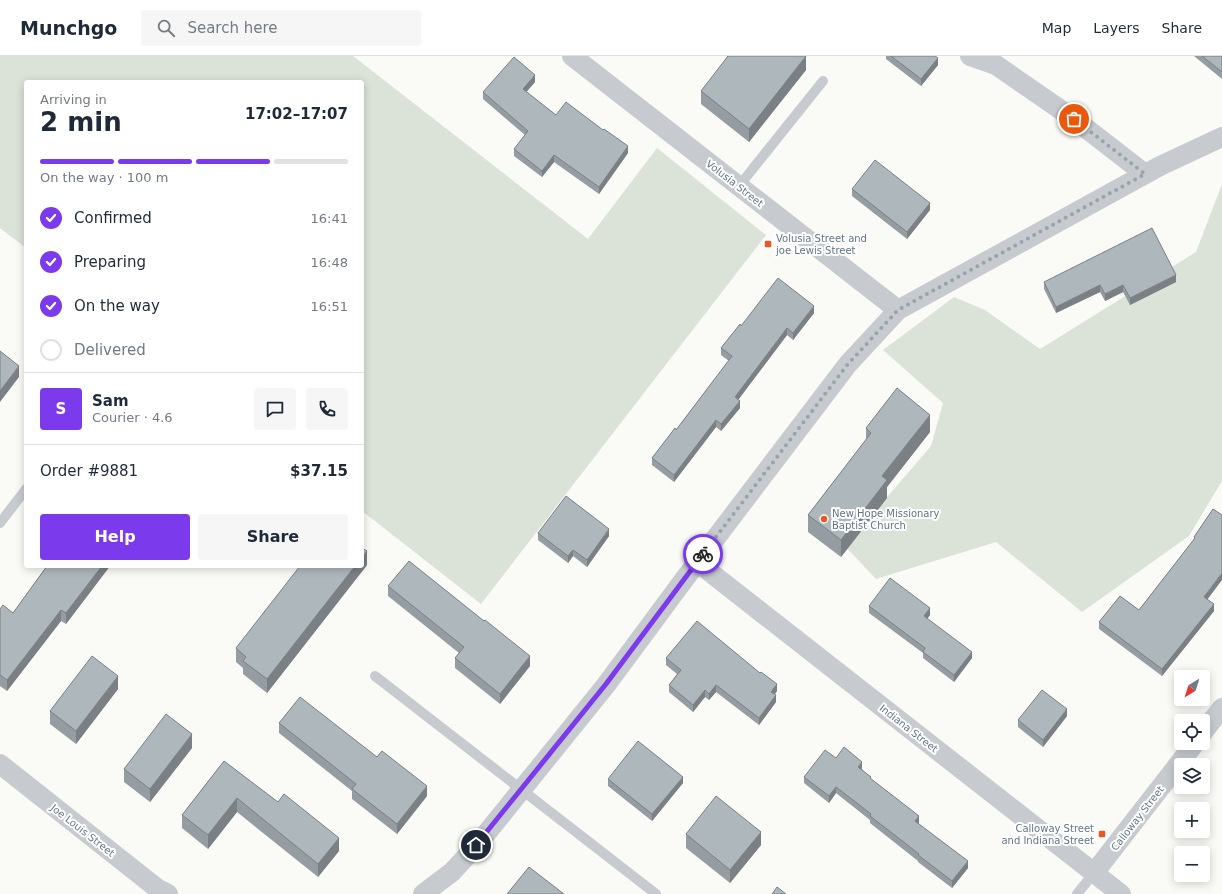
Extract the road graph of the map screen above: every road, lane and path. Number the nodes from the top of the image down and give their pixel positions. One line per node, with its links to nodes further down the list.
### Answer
1 (572, 56): 6 (street, Volusia Street)
2 (970, 56): 5 (street)
3 (823, 81): 6 (lane)
4 (1222, 137): 5 (street)
5 (1145, 174): 7 (street)
6 (739, 186): 7 (street, Volusia Street)
7 (898, 310): 10 (street)
8 (24, 492): 9 (lane)
9 (0, 523)
10 (697, 562): 16 (street); 17 (street, Indiana Street)
11 (375, 676): 16 (lane)
12 (1222, 708): 13 (street)
13 (1210, 723)
14 (1190, 750): 17 (street, Calloway Street)
15 (0, 764): 18 (street, Joe Louis Street)
16 (521, 789): 19 (street); 20 (lane)
17 (1094, 873): 21 (lane); 22 (street, Indiana Street)
18 (168, 894)
19 (423, 894)
20 (656, 894)
21 (1077, 894)
22 (1121, 894)

